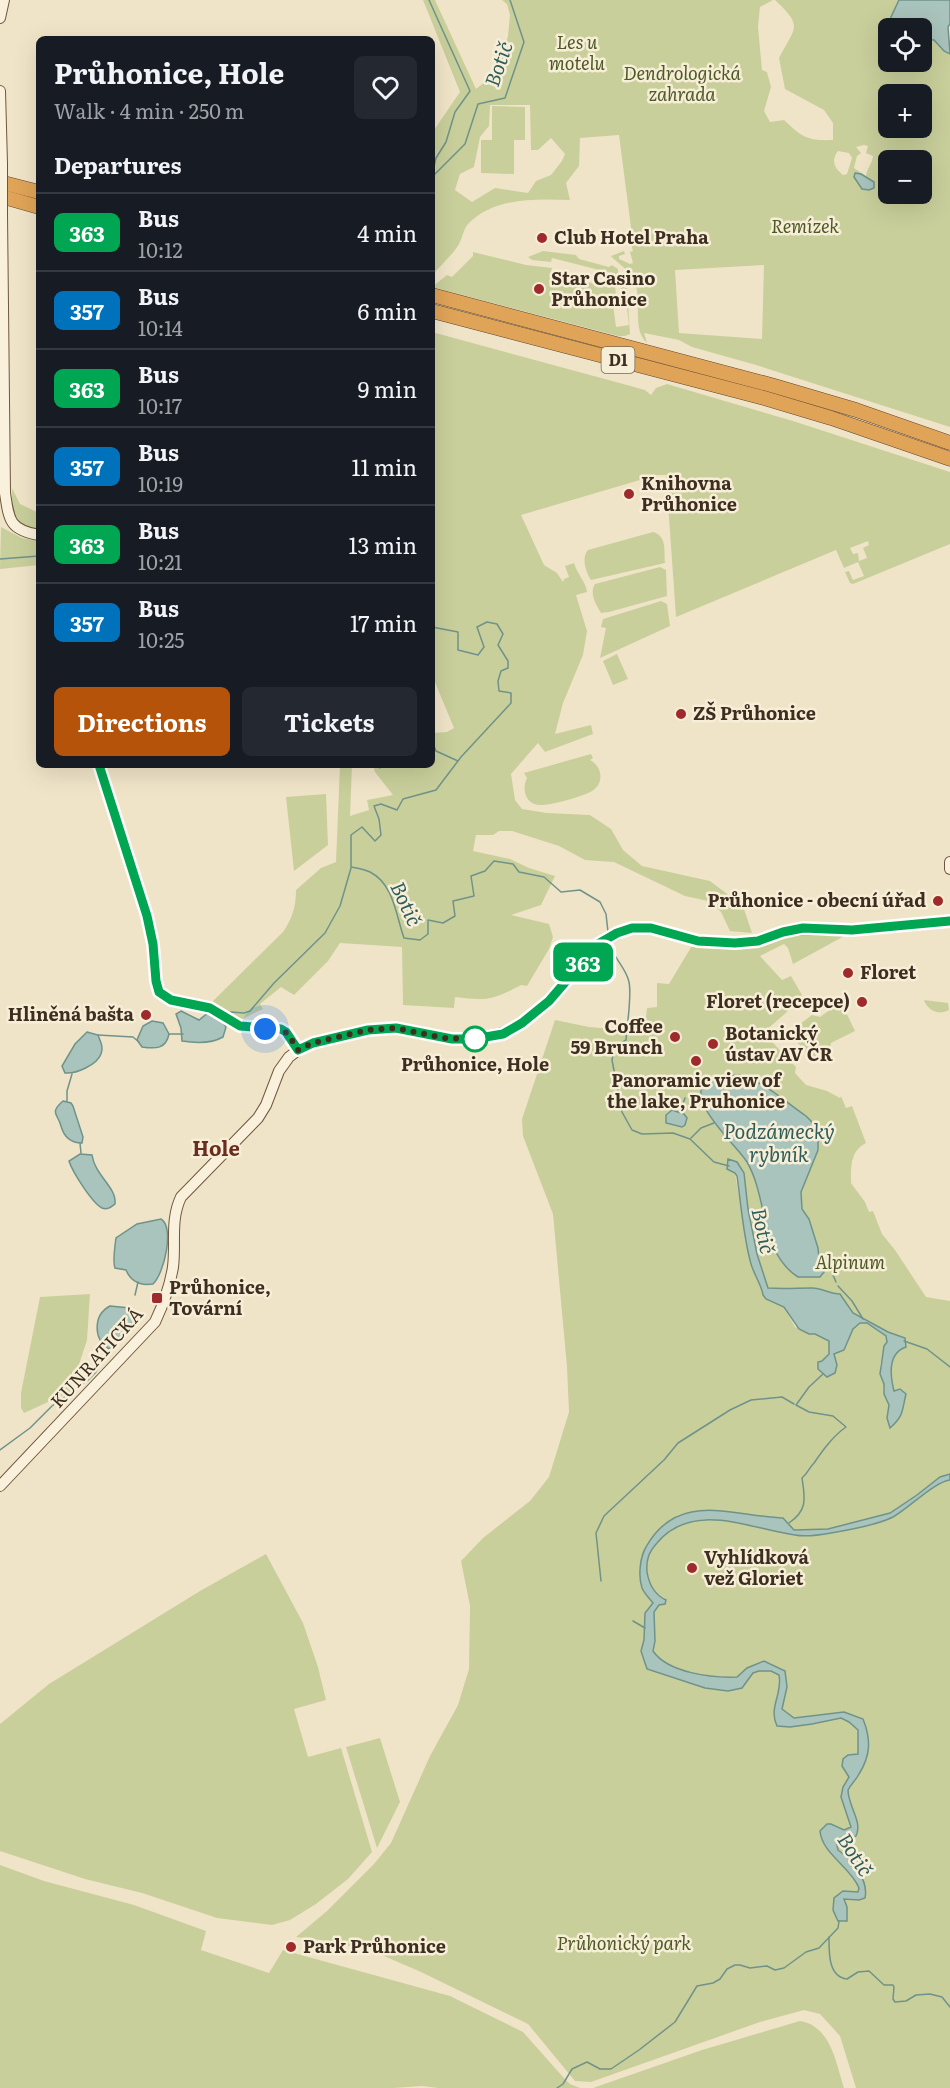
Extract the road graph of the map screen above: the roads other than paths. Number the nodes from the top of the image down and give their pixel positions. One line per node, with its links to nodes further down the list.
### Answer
1 (4, 0): 2 (street)
2 (0, 18)
3 (0, 91): 14 (street, bridge)
4 (0, 182): 5 (highway)
5 (36, 191)
6 (0, 196): 7 (highway)
7 (36, 206)
8 (435, 297): 10 (highway, D1)
9 (435, 312): 13 (highway, D1)
10 (907, 428): 11 (highway); 12 (highway, D1)
11 (950, 438)
12 (950, 443)
13 (950, 459)
14 (36, 535)
15 (100, 768): 19 (street)
16 (950, 862): 17 (street)
17 (950, 869)
18 (950, 921): 19 (street)
19 (298, 1050): 20 (street, KUNRATICKÁ)
20 (0, 1486)

